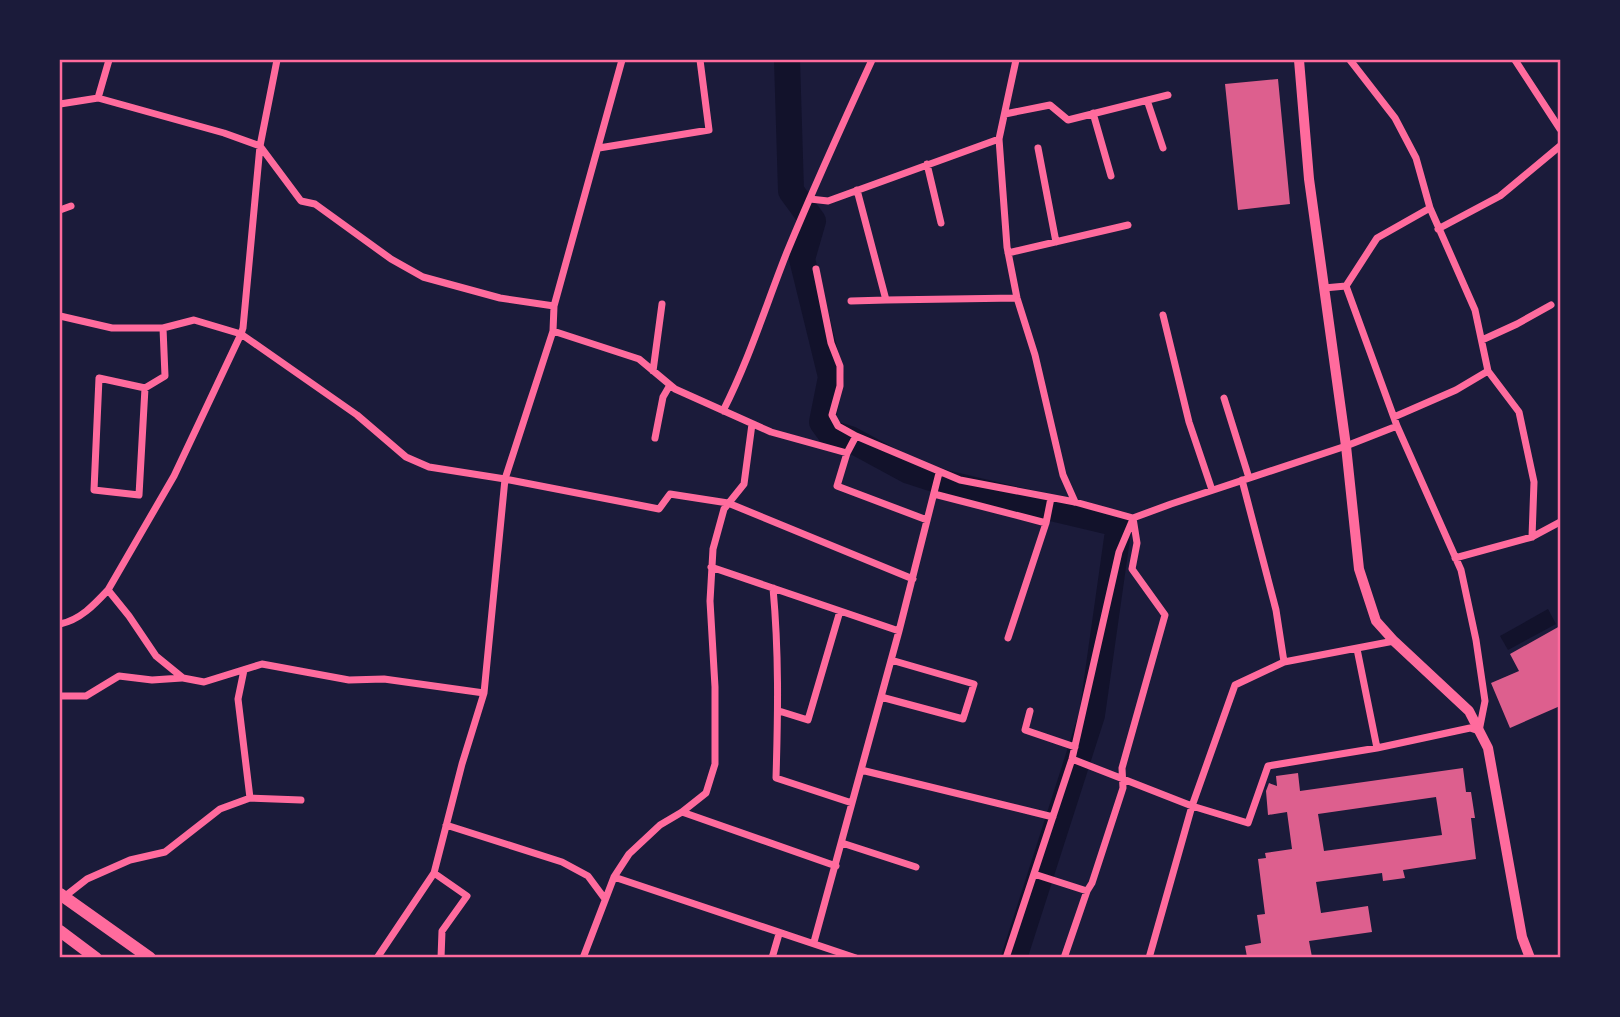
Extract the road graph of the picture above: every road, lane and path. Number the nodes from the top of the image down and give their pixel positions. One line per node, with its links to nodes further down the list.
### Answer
1 (109, 60): 11 (street)
2 (277, 60): 18 (street)
3 (622, 60): 20 (street)
4 (700, 60): 20 (street)
5 (872, 60): 26 (street)
6 (1016, 60): 15 (street)
7 (1299, 60): 37 (main road)
8 (1350, 60): 28 (street)
9 (1515, 60): 16 (street)
10 (1168, 95): 12 (street)
11 (98, 98): 13 (street); 18 (street)
12 (1147, 100): 14 (street); 22 (street)
13 (60, 104)
14 (1093, 113): 15 (street); 24 (street)
15 (1005, 114): 17 (street)
16 (1560, 129)
17 (999, 139): 23 (street); 34 (street)
18 (260, 146): 43 (street); 48 (street)
19 (1560, 146): 32 (street)
20 (599, 148): 43 (street)
21 (1038, 148): 33 (street)
22 (1163, 148)
23 (927, 164): 25 (street); 30 (street)
24 (1111, 176)
25 (857, 190): 26 (street); 39 (street)
26 (810, 199): 55 (street)
27 (71, 206): 29 (street)
28 (1430, 208): 32 (street); 36 (street)
29 (60, 210)
30 (942, 223)
31 (1128, 225): 33 (street)
32 (1438, 229): 49 (street)
33 (1056, 242): 34 (street)
34 (1008, 253): 38 (street)
35 (816, 269): 59 (street)
36 (1346, 286): 37 (street); 56 (street)
37 (1324, 288): 61 (main road)
38 (1017, 298): 39 (street); 69 (street)
39 (886, 300): 40 (street)
40 (851, 301)
41 (662, 304): 50 (street)
42 (1551, 305): 49 (street)
43 (554, 306): 47 (street)
44 (1163, 315): 66 (street)
45 (60, 316): 46 (street)
46 (163, 328): 48 (street); 53 (street)
47 (553, 331): 50 (street); 64 (street)
48 (241, 334): 64 (street); 80 (street)
49 (1482, 340): 51 (street)
50 (653, 371): 52 (street)
51 (1488, 371): 56 (street); 75 (street)
52 (670, 385): 55 (street); 60 (street)
53 (145, 388): 53 (street)
54 (1224, 398): 65 (street)
55 (723, 411): 57 (street)
56 (1394, 417): 58 (street)
57 (752, 424): 62 (street); 70 (street)
58 (1396, 426): 61 (street); 76 (street)
59 (856, 436): 62 (street); 63 (street)
60 (655, 438)
61 (1346, 446): 65 (street); 85 (main road)
62 (847, 453): 72 (street)
63 (939, 472): 67 (street); 68 (street)
64 (505, 479): 70 (street); 91 (street)
65 (1245, 479): 66 (street); 88 (street)
66 (1212, 490): 71 (street)
67 (934, 494): 72 (street); 74 (street)
68 (1051, 498): 69 (street); 74 (street)
69 (1075, 502): 71 (street)
70 (728, 503): 77 (street); 78 (street)
71 (1133, 519): 97 (street); 101 (street)
72 (927, 520): 78 (street)
73 (1560, 522): 75 (street)
74 (1046, 523): 84 (street)
75 (1532, 537): 76 (street)
76 (1455, 558): 96 (street)
77 (712, 567): 79 (street); 106 (street)
78 (913, 579): 83 (street)
79 (773, 588): 81 (street); 94 (street)
80 (108, 590): 82 (street); 90 (street)
81 (840, 611): 83 (street); 94 (street)
82 (60, 624)
83 (899, 631): 87 (street)
84 (1007, 638)
85 (1394, 641): 86 (street); 96 (main road)
86 (1357, 649): 88 (street); 98 (street)
87 (891, 660): 93 (street); 93 (street)
88 (1284, 662): 105 (street)
89 (244, 670): 90 (street); 91 (street); 102 (street)
90 (183, 678): 92 (street)
91 (484, 692): 108 (street)
92 (60, 696)
93 (881, 697): 100 (street)
94 (779, 711): 104 (street)
95 (1030, 711): 97 (street)
96 (1479, 731): 98 (street); 131 (main road)
97 (1075, 747): 99 (street)
98 (1377, 748): 105 (street)
99 (1072, 759): 101 (street); 107 (street)
100 (861, 770): 104 (street); 107 (street)
101 (1122, 780): 105 (street); 115 (street)
102 (250, 798): 103 (street); 116 (street)
103 (301, 800)
104 (852, 803): 109 (street)
105 (1192, 806): 130 (street)
106 (682, 812): 110 (street); 114 (street)
107 (1054, 817): 113 (street)
108 (446, 825): 112 (street); 117 (street)
109 (842, 843): 110 (street); 111 (street)
110 (836, 866): 120 (street)
111 (916, 867)
112 (434, 873): 123 (street); 124 (street)
113 (1034, 874): 115 (street); 128 (street)
114 (614, 877): 117 (street); 119 (street)
115 (1087, 891): 129 (street)
116 (62, 896): 122 (highway)
117 (605, 899): 125 (street)
118 (60, 931): 121 (highway)
119 (779, 934): 120 (street); 126 (street)
120 (814, 942): 127 (street)
121 (96, 957)
122 (150, 957)
123 (377, 957)
124 (441, 957)
125 (583, 957)
126 (772, 957)
127 (856, 957)
128 (1006, 957)
129 (1064, 957)
130 (1149, 957)
131 (1530, 957)

